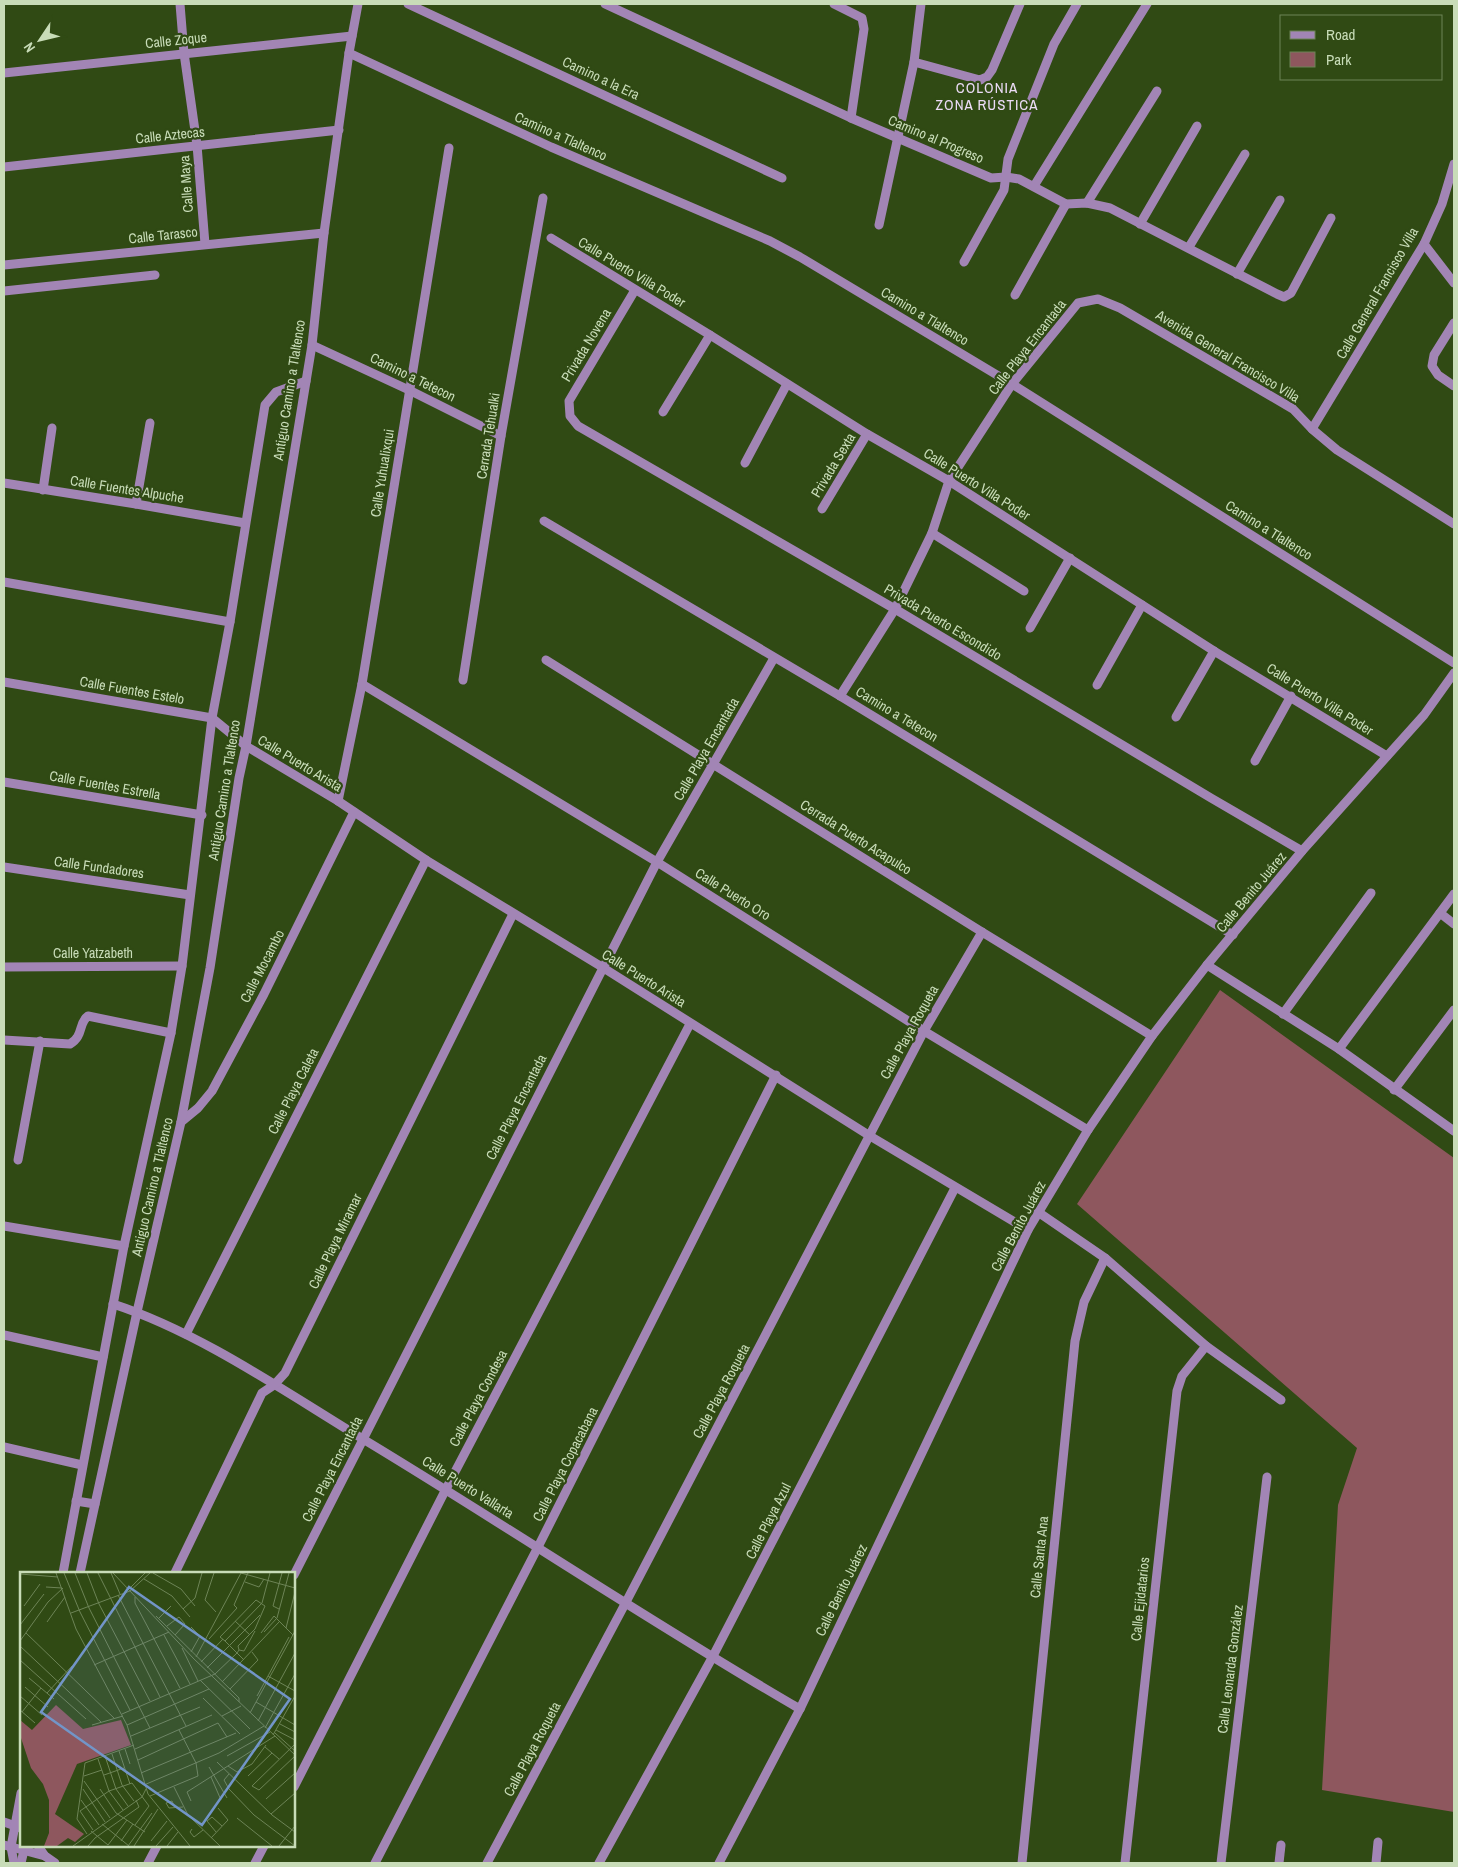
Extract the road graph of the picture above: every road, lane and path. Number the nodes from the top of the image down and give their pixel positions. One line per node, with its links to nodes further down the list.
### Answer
1 (180, 4): 11 (street, Calle Maya)
2 (358, 4): 10 (street, Antiguo Camino a Tlaltenco)
3 (408, 4): 26 (street, Camino a la Era)
4 (605, 4): 16 (street, Camino al Progreso)
5 (834, 4): 16 (street)
6 (922, 4): 13 (street)
7 (1020, 4): 13 (street)
8 (1077, 4): 25 (street)
9 (1146, 4): 27 (street)
10 (352, 36): 11 (street, Calle Zoque); 12 (street, Antiguo Camino a Tlaltenco)
11 (184, 53): 14 (street, Calle Zoque); 20 (street, Calle Maya)
12 (349, 54): 18 (street, Antiguo Camino a Tlaltenco); 54 (street, Camino a Tlaltenco)
13 (914, 62): 19 (street)
14 (4, 73)
15 (1157, 90): 30 (street)
16 (851, 118): 19 (street, Camino al Progreso)
17 (1197, 126): 33 (street)
18 (339, 130): 20 (street, Calle Aztecas); 35 (street, Antiguo Camino a Tlaltenco)
19 (899, 139): 25 (street, Camino al Progreso); 34 (street)
20 (197, 145): 24 (street, Calle Aztecas); 37 (street, Calle Maya)
21 (449, 148): 56 (street, Calle Yuhualixqui)
22 (1244, 154): 39 (street)
23 (1454, 164): 38 (street, Calle General Francisco Villa)
24 (4, 167)
25 (1006, 177): 27 (street, Camino al Progreso); 40 (street)
26 (782, 178)
27 (1034, 186): 31 (street, Camino al Progreso)
28 (544, 198): 63 (street, Cerrada Tehualki)
29 (1280, 200): 42 (street)
30 (1087, 203): 31 (street); 33 (street)
31 (1066, 204): 47 (street)
32 (1331, 218): 42 (street)
33 (1140, 224): 39 (street)
34 (879, 225)
35 (324, 233): 37 (street, Calle Tarasco); 51 (street, Antiguo Camino a Tlaltenco)
36 (551, 238): 45 (street, Calle Puerto Villa Poder)
37 (205, 244): 41 (street, Calle Tarasco)
38 (1424, 244): 44 (street); 61 (street, Calle General Francisco Villa)
39 (1189, 248): 42 (street)
40 (964, 262)
41 (4, 265)
42 (1237, 274)
43 (155, 275): 46 (street)
44 (1454, 283)
45 (635, 290): 50 (street, Calle Puerto Villa Poder); 58 (street, Privada Novena)
46 (4, 291)
47 (1015, 295)
48 (1078, 303): 54 (street, Calle Playa Encantada); 61 (street, Avenida General Francisco Villa)
49 (1454, 323): 55 (street)
50 (710, 335): 53 (street, Calle Puerto Villa Poder); 57 (street)
51 (312, 345): 52 (street, Antiguo Camino a Tlaltenco); 56 (street, Camino a Tetecon)
52 (306, 381): 71 (street); 94 (street, Antiguo Camino a Tlaltenco)
53 (787, 384): 62 (street, Calle Puerto Villa Poder); 64 (street)
54 (1012, 384): 65 (street, Calle Playa Encantada); 84 (street, Camino a Tlaltenco)
55 (1454, 386)
56 (409, 390): 63 (street, Camino a Tetecon); 88 (street, Calle Yuhualixqui)
57 (663, 412)
58 (570, 416): 78 (street, Privada Puerto Escondido)
59 (150, 423): 68 (street)
60 (52, 428): 67 (street)
61 (1312, 429): 72 (street, Avenida General Francisco Villa)
62 (867, 434): 65 (street, Calle Puerto Villa Poder); 69 (street, Privada Sexta)
63 (501, 436): 86 (street, Cerrada Tehualki)
64 (745, 463)
65 (949, 480): 73 (street, Calle Playa Encantada); 74 (street, Calle Puerto Villa Poder)
66 (4, 483): 67 (street, Calle Fuentes Alpuche)
67 (43, 490): 68 (street, Calle Fuentes Alpuche)
68 (136, 504): 71 (street, Calle Fuentes Alpuche)
69 (822, 509)
70 (544, 522): 82 (street, Camino a Tetecon)
71 (245, 523): 79 (street)
72 (1454, 524)
73 (932, 532): 76 (street); 78 (street, Calle Playa Encantada)
74 (1070, 558): 77 (street, Calle Puerto Villa Poder); 80 (street)
75 (4, 582): 79 (street)
76 (1024, 591)
77 (1142, 605): 81 (street, Calle Puerto Villa Poder); 89 (street)
78 (895, 609): 90 (street, Calle Playa Encantada); 102 (street, Privada Puerto Escondido)
79 (230, 622): 93 (street)
80 (1030, 628)
81 (1214, 650): 91 (street, Calle Puerto Villa Poder); 92 (street)
82 (774, 658): 90 (street, Camino a Tetecon); 97 (street, Calle Playa Encantada)
83 (546, 660): 97 (street, Cerrada Puerto Acapulco)
84 (1454, 663)
85 (1454, 672): 95 (street, Calle Benito Juárez)
86 (463, 680)
87 (4, 682): 93 (street, Calle Fuentes Estelo)
88 (362, 684): 99 (street, Calle Yuhualixqui); 104 (street, Calle Puerto Oro)
89 (1097, 685)
90 (840, 696): 113 (street, Camino a Tetecon)
91 (1290, 696): 95 (street, Calle Puerto Villa Poder); 96 (street)
92 (1176, 717)
93 (212, 718): 94 (street, Calle Fuentes Estelo); 101 (street)
94 (246, 746): 99 (street, Calle Puerto Arista); 129 (street, Antiguo Camino a Tlaltenco)
95 (1387, 756): 102 (street, Calle Benito Juárez)
96 (1255, 760)
97 (713, 764): 104 (street, Calle Playa Encantada); 112 (street, Cerrada Puerto Acapulco)
98 (4, 782): 101 (street, Calle Fuentes Estrella)
99 (338, 801): 100 (street, Calle Puerto Arista)
100 (354, 812): 103 (street, Calle Puerto Arista); 129 (street, Calle Mocambo)
101 (202, 815): 107 (street)
102 (1302, 851): 113 (street, Calle Benito Juárez)
103 (426, 860): 110 (street, Calle Puerto Arista); 142 (street, Calle Playa Caleta)
104 (657, 862): 117 (street, Calle Playa Encantada); 121 (street, Calle Puerto Oro)
105 (4, 867): 107 (street, Calle Fundadores)
106 (1371, 893): 119 (street)
107 (190, 894): 115 (street)
108 (1454, 894): 109 (street)
109 (1440, 913): 111 (street); 126 (street)
110 (513, 914): 117 (street, Calle Puerto Arista); 146 (street, Calle Playa Miramar)
111 (1454, 924)
112 (982, 932): 121 (street, Calle Playa Roqueta); 123 (street, Cerrada Puerto Acapulco)
113 (1233, 935): 114 (street, Calle Benito Juárez)
114 (1207, 965): 119 (street); 123 (street, Calle Benito Juárez)
115 (182, 966): 116 (street, Calle Yatzabeth); 122 (street)
116 (4, 967)
117 (602, 967): 120 (street, Calle Puerto Arista); 148 (street, Calle Playa Encantada)
118 (1454, 1010): 128 (street)
119 (1283, 1014): 126 (street)
120 (690, 1024): 127 (street, Calle Puerto Arista); 152 (street, Calle Playa Condesa)
121 (924, 1031): 130 (street, Calle Puerto Oro); 132 (street, Calle Playa Roqueta)
122 (170, 1033): 125 (street); 138 (street)
123 (1152, 1036): 130 (street, Calle Benito Juárez)
124 (4, 1040): 125 (street)
125 (40, 1041): 133 (street)
126 (1339, 1050): 128 (street)
127 (776, 1075): 132 (street, Calle Puerto Arista); 155 (street, Calle Playa Copacabana)
128 (1394, 1090): 131 (street)
129 (181, 1122): 141 (street, Antiguo Camino a Tlaltenco)
130 (1088, 1130): 135 (street, Calle Benito Juárez)
131 (1454, 1131)
132 (870, 1136): 134 (street, Calle Puerto Arista); 160 (street, Calle Playa Roqueta)
133 (18, 1160)
134 (956, 1188): 137 (street, Calle Puerto Arista); 161 (street, Calle Playa Azul)
135 (1038, 1212): 137 (street, Calle Benito Juárez); 139 (street)
136 (4, 1226): 138 (street)
137 (1028, 1230): 162 (street, Calle Benito Juárez)
138 (124, 1246): 140 (street)
139 (1105, 1258): 144 (street); 184 (street, Calle Santa Ana)
140 (113, 1304): 141 (street, Calle Puerto Vallarta); 145 (street)
141 (137, 1312): 142 (street, Calle Puerto Vallarta); 154 (street, Antiguo Camino a Tlaltenco)
142 (186, 1334): 146 (street, Calle Puerto Vallarta)
143 (4, 1335): 145 (street)
144 (1206, 1346): 147 (street); 185 (street, Calle Ejidatarios)
145 (103, 1357): 150 (street)
146 (274, 1385): 148 (street, Calle Puerto Vallarta); 158 (street, Calle Playa Miramar)
147 (1281, 1400)
148 (363, 1439): 152 (street, Calle Puerto Vallarta); 159 (street, Calle Playa Encantada)
149 (4, 1448): 150 (street)
150 (82, 1465): 153 (street)
151 (1267, 1477): 186 (street, Calle Leonarda González)
152 (446, 1489): 155 (street, Calle Puerto Vallarta); 163 (street, Calle Playa Condesa)
153 (76, 1501): 154 (street); 156 (street)
154 (95, 1504): 157 (street, Antiguo Camino a Tlaltenco)
155 (538, 1547): 160 (street, Calle Puerto Vallarta); 180 (street, Calle Playa Copacabana)
156 (62, 1572)
157 (80, 1572)
158 (174, 1572)
159 (295, 1573)
160 (625, 1604): 161 (street, Calle Puerto Vallarta); 181 (street, Calle Playa Roqueta)
161 (712, 1658): 162 (street, Calle Puerto Vallarta); 182 (street, Calle Playa Azul)
162 (800, 1709): 183 (street, Calle Benito Juárez)
163 (295, 1785)
164 (20, 1804): 166 (street)
165 (4, 1822): 166 (street)
166 (18, 1826): 169 (street)
167 (1378, 1842): 188 (street)
168 (1281, 1844): 187 (street)
169 (8, 1846): 173 (street); 175 (street)
170 (39, 1847): 174 (street)
171 (156, 1847): 178 (street)
172 (263, 1847): 179 (street)
173 (25, 1848): 174 (street); 176 (street)
174 (45, 1856): 177 (street)
175 (14, 1863)
176 (21, 1863)
177 (55, 1863)
178 (148, 1863)
179 (255, 1863)
180 (375, 1863)
181 (487, 1863)
182 (599, 1863)
183 (719, 1863)
184 (1022, 1863)
185 (1125, 1863)
186 (1221, 1863)
187 (1279, 1863)
188 (1376, 1863)

